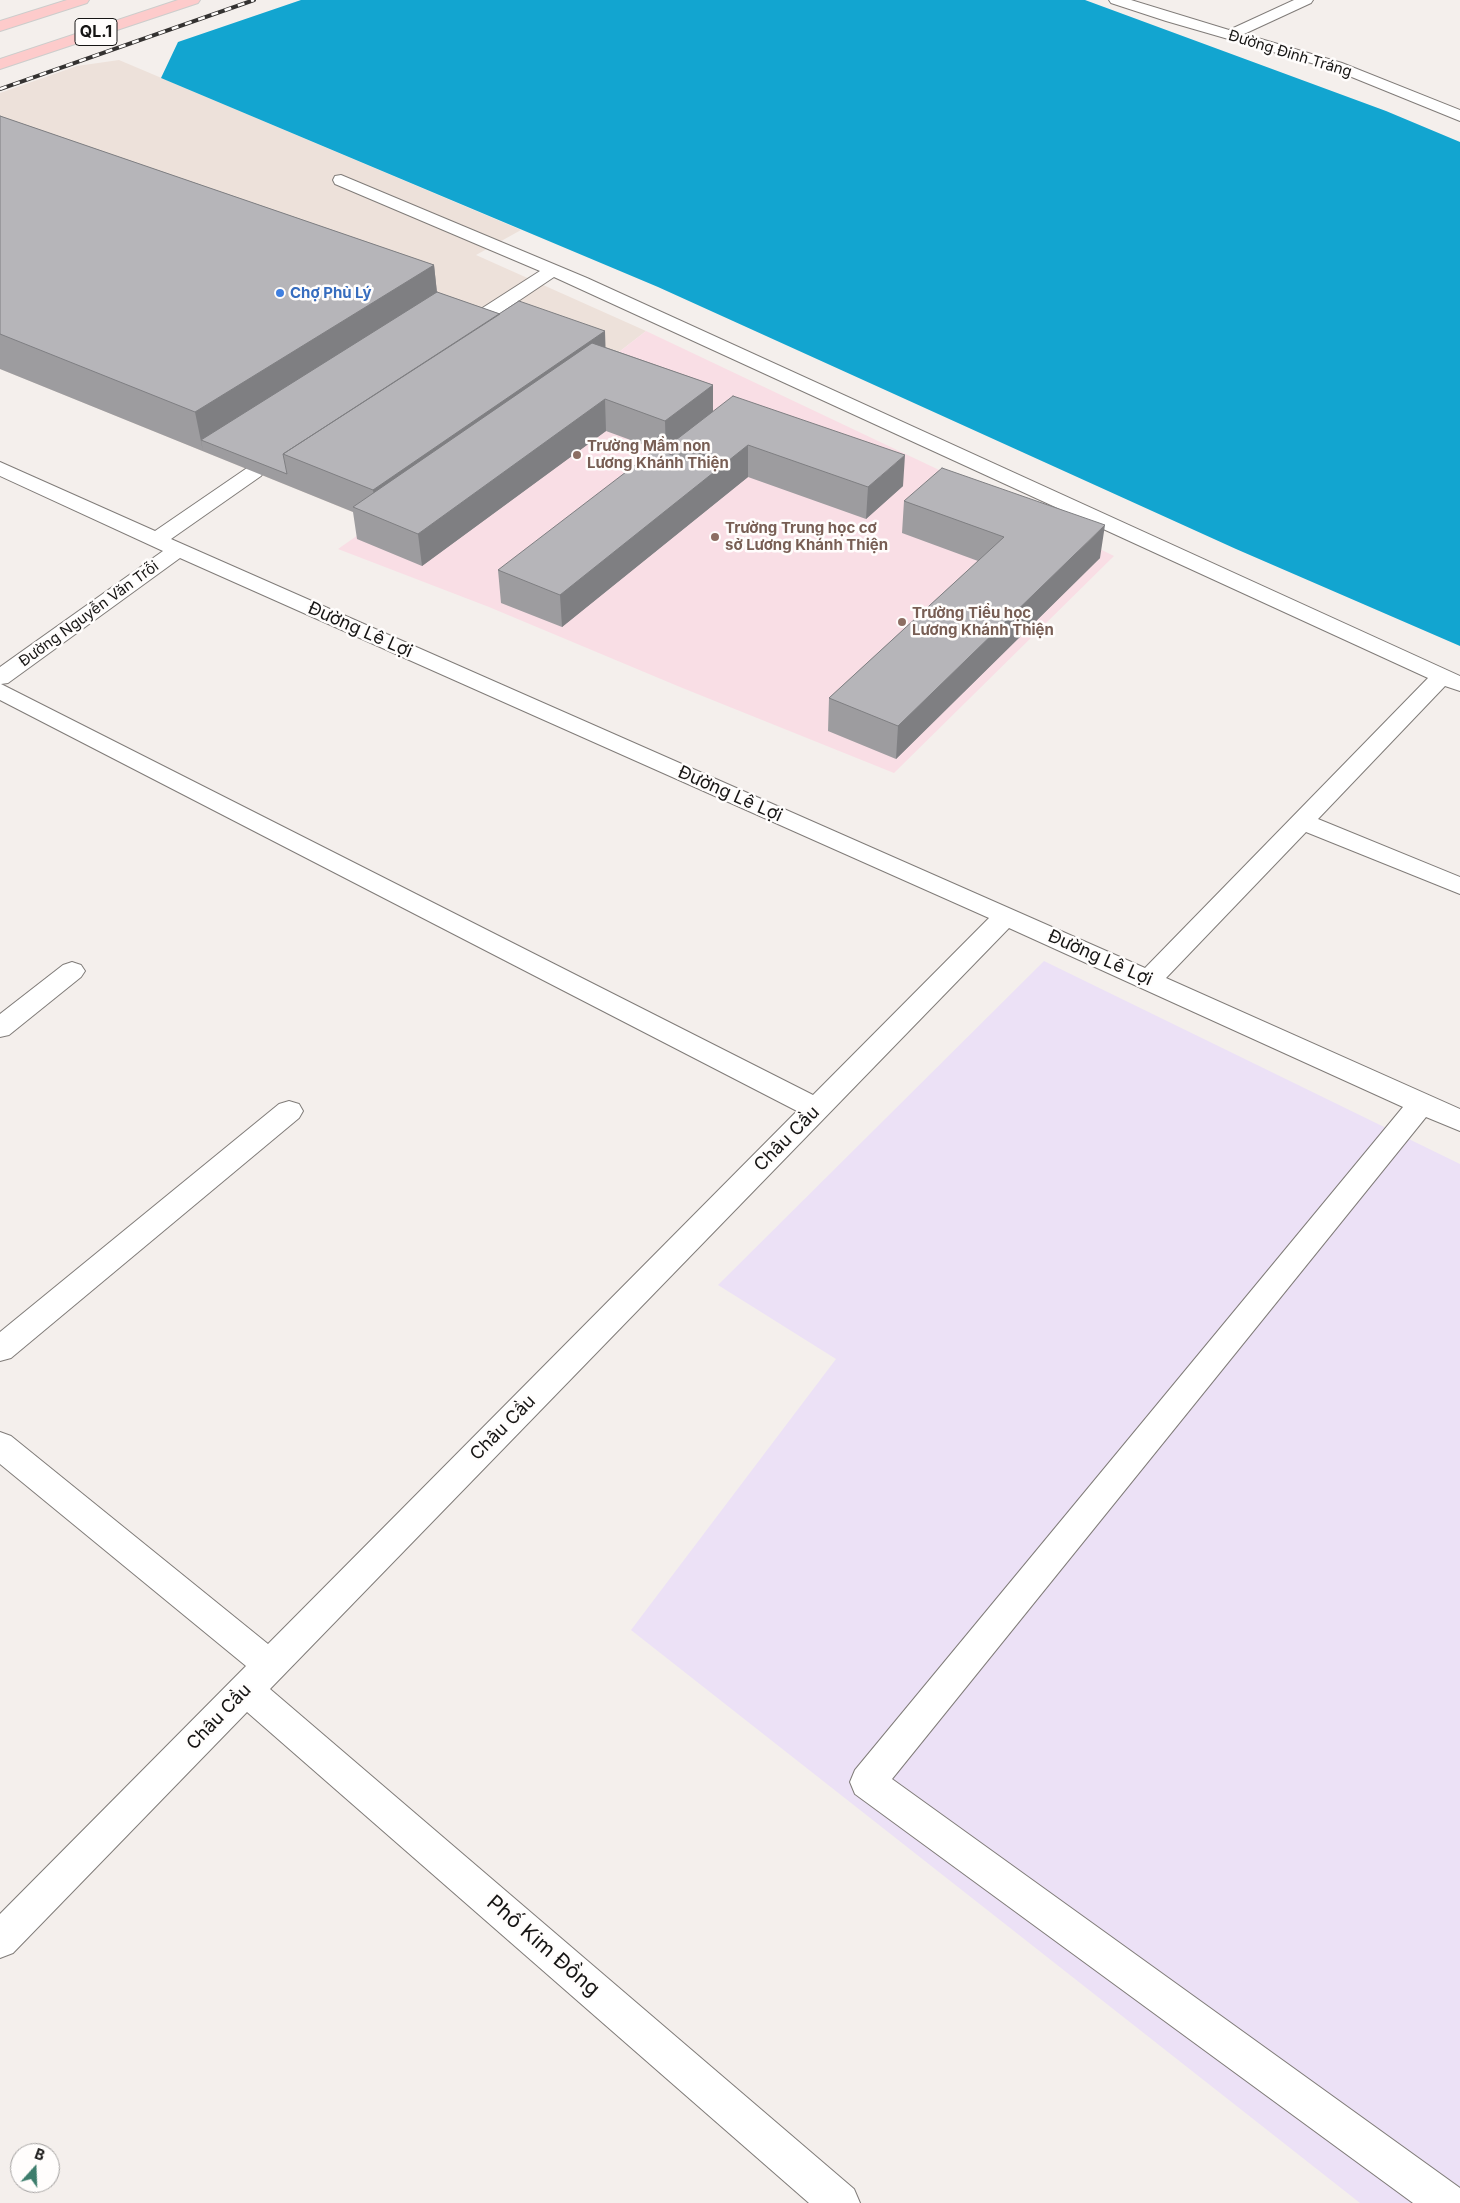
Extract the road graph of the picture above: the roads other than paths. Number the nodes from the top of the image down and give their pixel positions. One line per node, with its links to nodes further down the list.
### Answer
1 (79, 0): 5 (main road, QL.1)
2 (193, 0): 7 (main road, QL.1)
3 (1116, 0): 6 (street, Đường Đinh Tráng)
4 (1306, 0): 6 (street)
5 (0, 26)
6 (1231, 35): 8 (street, Đường Đinh Tráng)
7 (0, 64)
8 (1460, 116)
9 (341, 180): 10 (street)
10 (552, 270): 11 (street); 16 (street)
11 (480, 318)
12 (0, 468): 14 (street, Đường Lê Lợi)
13 (254, 472): 14 (street, Đường Nguyễn Văn Trỗi)
14 (167, 545): 15 (street, Đường Nguyễn Văn Trỗi); 20 (street, Đường Lê Lợi)
15 (0, 678)
16 (1451, 680): 18 (street)
17 (0, 692): 25 (street)
18 (1302, 821): 19 (street); 22 (street)
19 (1460, 886)
20 (1006, 916): 22 (street, Đường Lê Lợi); 25 (street, Châu Cầu)
21 (72, 971): 23 (street)
22 (1149, 980): 24 (street, Đường Lê Lợi)
23 (0, 1028)
24 (1421, 1104): 27 (street, Đường Lê Lợi); 33 (street)
25 (816, 1109): 30 (street, Châu Cầu)
26 (289, 1111): 28 (street)
27 (1460, 1121)
28 (0, 1349)
29 (0, 1446): 30 (street, Phố Kim Đồng)
30 (258, 1678): 31 (street, Châu Cầu); 32 (street, Phố Kim Đồng)
31 (0, 1940)
32 (840, 2203)
33 (1447, 2203)

